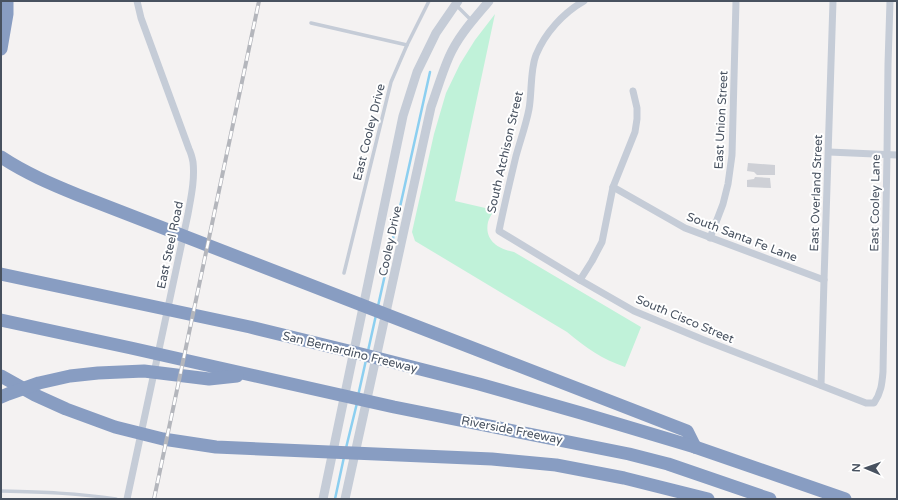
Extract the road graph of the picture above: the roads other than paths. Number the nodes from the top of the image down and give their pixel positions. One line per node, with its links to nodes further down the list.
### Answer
1 (7, 1): 13 (highway)
2 (137, 1): 35 (street, East Steel Road)
3 (429, 1): 12 (lane, East Cooley Drive)
4 (489, 1): 10 (street, Cooley Drive)
5 (584, 1): 20 (street, South Atchison Street)
6 (736, 1): 21 (street, East Union Street)
7 (833, 1): 15 (street, East Overland Street)
8 (890, 1): 17 (street, East Cooley Lane)
9 (456, 2): 10 (lane); 36 (street, Cooley Drive)
10 (472, 21): 37 (street, Cooley Drive)
11 (311, 23): 12 (lane)
12 (407, 45): 22 (lane, East Cooley Drive)
13 (1, 50)
14 (633, 91): 19 (street)
15 (829, 152): 17 (street); 25 (street, East Overland Street)
16 (897, 154): 17 (street)
17 (887, 155): 31 (street, East Cooley Lane)
18 (1, 157): 32 (highway)
19 (613, 187): 21 (street, South Santa Fe Lane); 24 (street)
20 (498, 231): 24 (street, South Cisco Street)
21 (710, 238): 25 (street, South Santa Fe Lane)
22 (344, 273)
23 (1, 274): 32 (highway, San Bernardino Freeway)
24 (580, 280): 29 (street, South Cisco Street)
25 (824, 280): 29 (street, East Overland Street)
26 (1, 320): 27 (highway)
27 (251, 375): 30 (highway); 39 (highway, Riverside Freeway)
28 (1, 376): 38 (highway)
29 (821, 386): 31 (street, South Cisco Street)
30 (1, 397)
31 (874, 403)
32 (695, 447): 40 (highway)
33 (1, 490): 34 (lane)
34 (116, 499)
35 (127, 499)
36 (323, 499)
37 (345, 499)
38 (708, 499)
39 (770, 499)
40 (845, 499)

